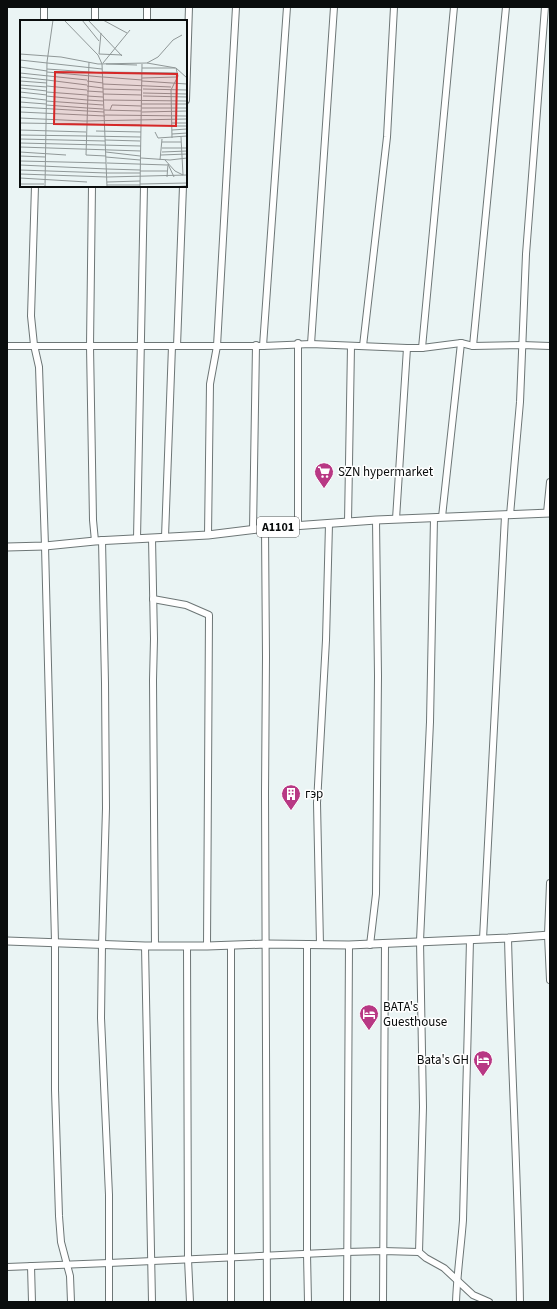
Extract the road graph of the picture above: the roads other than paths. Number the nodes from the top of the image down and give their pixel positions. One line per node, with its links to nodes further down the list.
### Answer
1 (44, 7): 12 (street)
2 (95, 7): 13 (street)
3 (147, 7): 14 (street)
4 (189, 7): 15 (street)
5 (236, 7): 30 (street)
6 (287, 7): 31 (street)
7 (334, 7): 22 (street)
8 (394, 7): 33 (street)
9 (454, 7): 37 (street)
10 (506, 7): 34 (street)
11 (546, 7): 25 (street)
12 (44, 20)
13 (95, 20)
14 (147, 20)
15 (187, 69)
16 (35, 187): 23 (street)
17 (92, 187): 27 (street)
18 (144, 187): 28 (street)
19 (183, 187): 29 (street)
20 (461, 343): 34 (street); 37 (street); 41 (street)
21 (298, 344): 22 (street); 31 (street); 46 (street)
22 (311, 344): 32 (street)
23 (34, 345): 26 (street); 27 (street); 54 (street)
24 (256, 345): 30 (street); 31 (street); 48 (street)
25 (522, 345): 34 (street); 35 (street); 40 (street)
26 (7, 346)
27 (90, 346): 28 (street); 53 (street)
28 (141, 346): 29 (street); 51 (street)
29 (175, 346): 30 (street); 50 (street)
30 (217, 346): 49 (street)
31 (263, 346)
32 (351, 346): 33 (street); 44 (street)
33 (363, 346): 36 (street)
34 (474, 346)
35 (550, 346)
36 (407, 348): 37 (street); 42 (street)
37 (422, 348)
38 (550, 482): 39 (street)
39 (549, 513): 40 (main road, A1101)
40 (508, 516): 41 (main road, A1101); 60 (street)
41 (438, 518): 42 (main road, A1101); 63 (street)
42 (396, 519): 43 (main road, A1101)
43 (376, 520): 44 (main road, A1101); 66 (street)
44 (348, 522): 45 (main road, A1101)
45 (329, 524): 46 (main road, A1101); 71 (street)
46 (298, 526): 47 (main road, A1101)
47 (264, 528): 48 (main road, A1101); 65 (street)
48 (253, 530): 49 (main road, A1101)
49 (208, 535): 50 (main road, A1101)
50 (165, 537): 52 (main road, A1101)
51 (137, 538): 52 (main road, A1101); 53 (main road, A1101)
52 (152, 538): 56 (street)
53 (98, 541): 54 (main road, A1101); 68 (street)
54 (45, 546): 55 (main road, A1101); 64 (street)
55 (7, 547)
56 (153, 599): 69 (street); 75 (street)
57 (550, 883): 58 (street)
58 (549, 935): 59 (main road); 77 (street)
59 (508, 938): 60 (main road); 103 (street)
60 (483, 939): 61 (main road)
61 (470, 940): 63 (main road); 90 (street)
62 (7, 941): 64 (main road)
63 (420, 941): 67 (main road); 80 (street)
64 (55, 942): 68 (main road); 87 (street)
65 (266, 944): 70 (main road); 76 (main road); 82 (street)
66 (370, 944): 67 (main road); 72 (main road)
67 (385, 944): 78 (street)
68 (102, 945): 73 (main road); 86 (street)
69 (155, 945): 73 (main road); 74 (main road)
70 (307, 945): 71 (main road); 81 (street)
71 (320, 945): 72 (main road)
72 (349, 945): 79 (street)
73 (145, 946): 85 (street)
74 (187, 946): 75 (main road); 84 (street)
75 (207, 946): 76 (main road)
76 (231, 946): 83 (street)
77 (550, 980)
78 (384, 1251): 79 (street); 80 (street); 100 (street)
79 (346, 1252): 81 (street); 99 (street)
80 (419, 1252): 90 (street)
81 (307, 1254): 82 (street); 98 (street)
82 (266, 1255): 83 (street); 97 (street)
83 (230, 1257): 84 (street); 96 (street)
84 (188, 1259): 85 (street); 95 (street)
85 (150, 1261): 86 (street); 94 (street)
86 (109, 1264): 87 (street); 93 (street)
87 (67, 1265): 88 (street); 92 (street)
88 (31, 1266): 89 (street); 91 (street)
89 (7, 1267)
90 (457, 1281): 101 (street); 102 (street)
91 (32, 1302)
92 (71, 1302)
93 (109, 1302)
94 (152, 1302)
95 (190, 1302)
96 (231, 1302)
97 (267, 1302)
98 (308, 1302)
99 (346, 1302)
100 (383, 1302)
101 (456, 1302)
102 (489, 1302)
103 (520, 1302)

